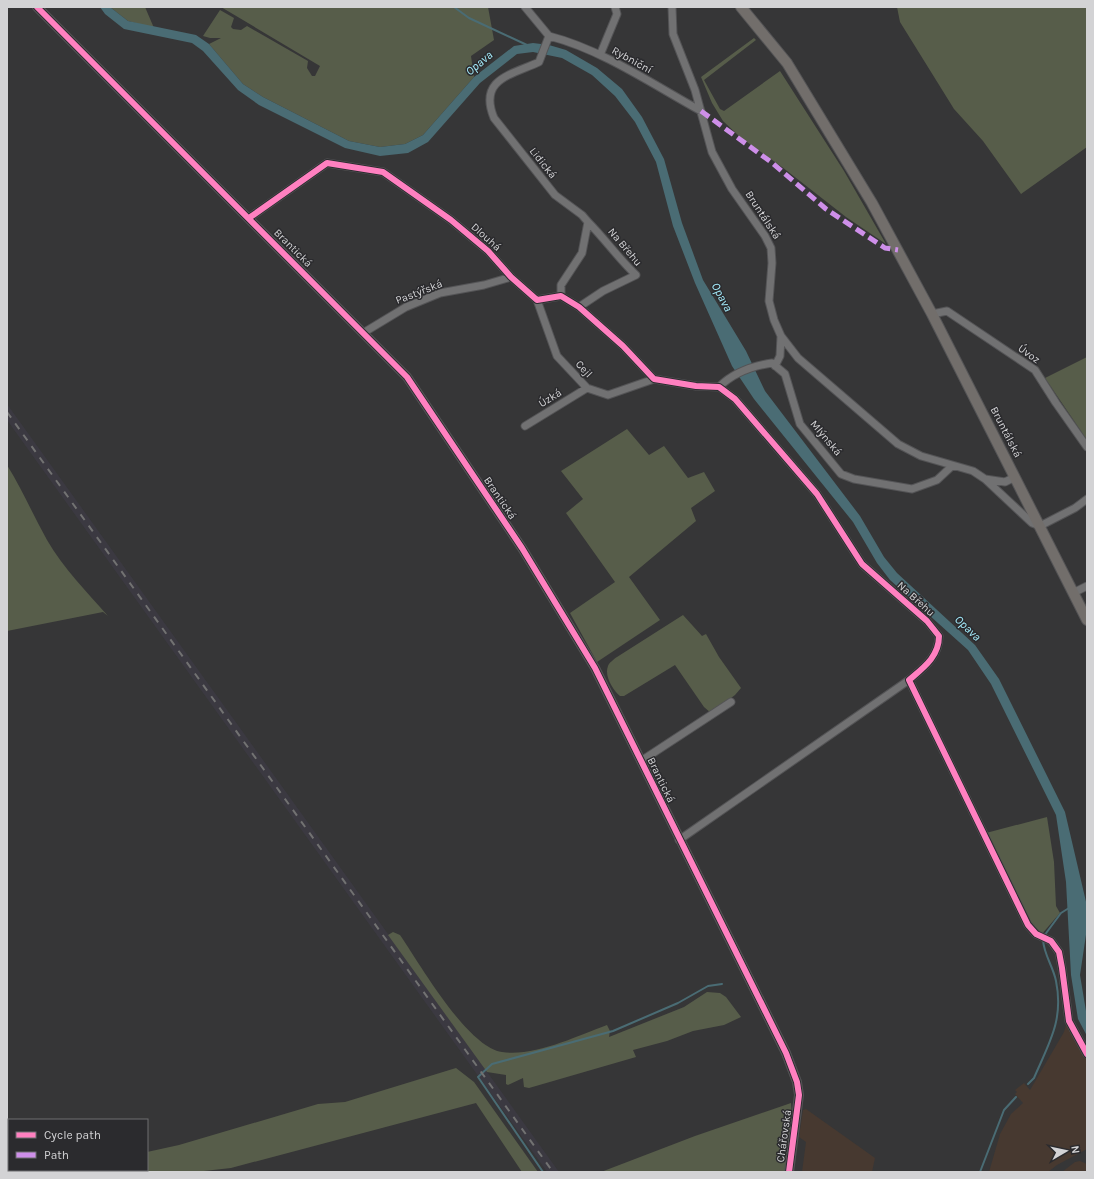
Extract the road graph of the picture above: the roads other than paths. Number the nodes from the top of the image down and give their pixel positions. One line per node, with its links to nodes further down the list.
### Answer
1 (37, 7): 9 (street, Brantická)
2 (525, 7): 6 (street)
3 (615, 7): 7 (street)
4 (672, 7): 8 (street, Bruntálská)
5 (741, 7): 15 (main road, Bruntálská)
6 (548, 39): 7 (street, Rybniční); 10 (street, Lidická)
7 (600, 55): 8 (street, Rybniční)
8 (701, 111): 17 (street, Bruntálská)
9 (249, 218): 11 (street, Dlouhá); 16 (street, Brantická)
10 (588, 222): 12 (street); 14 (street, Na Břehu)
11 (511, 277): 13 (street, Dlouhá); 16 (street, Pastýřská)
12 (561, 296): 13 (street); 14 (street)
13 (537, 300): 21 (street, Cejl)
14 (579, 307): 19 (street)
15 (932, 314): 23 (street, Úvoz); 25 (main road, Bruntálská)
16 (363, 333): 34 (street, Brantická)
17 (781, 336): 18 (street); 24 (street, Bruntálská)
18 (775, 366): 20 (street); 24 (street, Mlýnská)
19 (654, 379): 20 (street); 21 (street, Cejl)
20 (719, 387): 32 (street, Na Břehu)
21 (587, 388): 22 (street, Úzká)
22 (525, 426)
23 (1087, 447)
24 (952, 466): 26 (street, Bruntálská)
25 (1015, 477): 26 (street, Bruntálská); 28 (main road, Bruntálská)
26 (985, 478): 28 (street, Bruntálská)
27 (1087, 499): 28 (street)
28 (1040, 526): 30 (main road, Bruntálská)
29 (1087, 586): 30 (street)
30 (1073, 593): 31 (main road, Bruntálská)
31 (1087, 620)
32 (909, 680): 35 (street); 36 (street)
33 (731, 702): 34 (street)
34 (641, 761): 35 (street, Brantická)
35 (679, 840): 37 (street, Brantická)
36 (1087, 1054)
37 (799, 1099): 38 (street, Chářovská)
38 (789, 1172)

